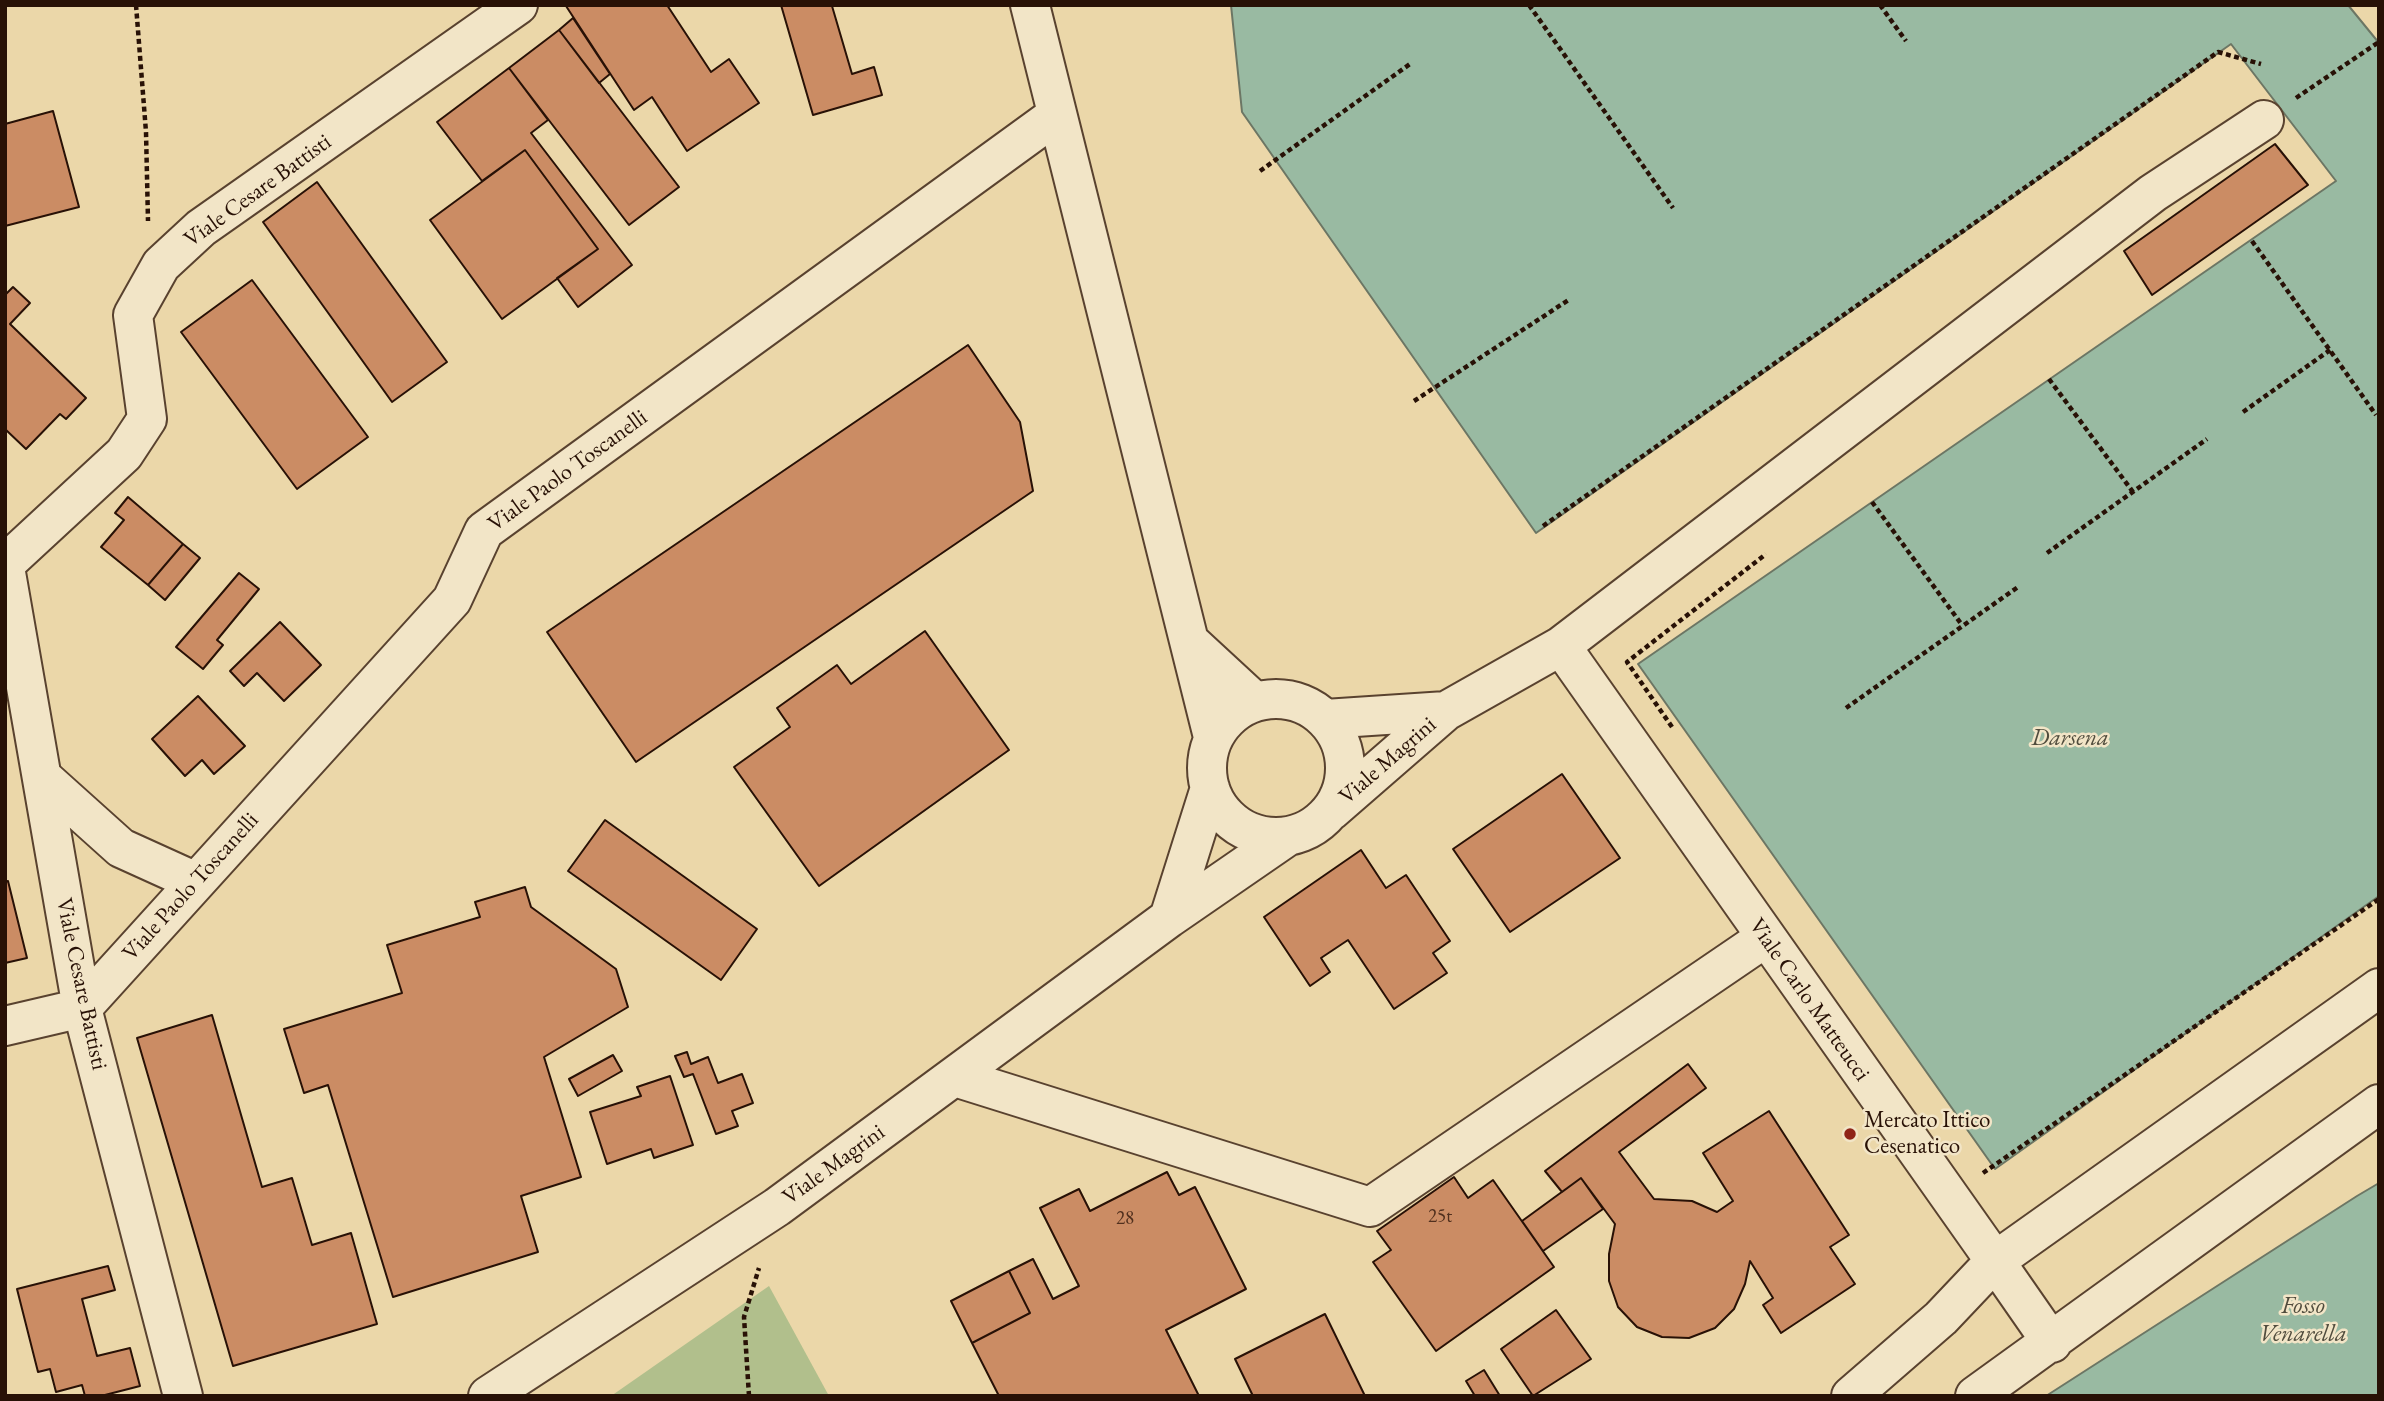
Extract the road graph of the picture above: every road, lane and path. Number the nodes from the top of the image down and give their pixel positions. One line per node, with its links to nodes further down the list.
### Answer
1 (136, 5): 15 (path)
2 (518, 5): 15 (street, Viale Cesare Battisti)
3 (1030, 5): 10 (street)
4 (1529, 5): 13 (path)
5 (1880, 5): 6 (path)
6 (1906, 41)
7 (2379, 42): 11 (path)
8 (1410, 64): 12 (path)
9 (2261, 64): 25 (path)
10 (1055, 116): 31 (street); 43 (street, Viale Paolo Toscanelli)
11 (2264, 120): 32 (street, Viale Magrini)
12 (1260, 171)
13 (1673, 208)
14 (2252, 241): 17 (path)
15 (161, 265): 28 (street, Viale Cesare Battisti)
16 (1570, 299): 19 (path)
17 (2330, 350): 20 (path); 21 (path)
18 (2049, 379): 23 (path)
19 (1414, 401)
20 (2243, 412)
21 (2376, 415)
22 (2207, 439): 23 (path)
23 (2133, 492): 26 (path)
24 (1872, 502): 30 (path)
25 (1543, 526)
26 (2047, 552)
27 (1766, 554): 37 (path)
28 (5, 565): 39 (street, Viale Cesare Battisti)
29 (2018, 587): 30 (path)
30 (1962, 625): 34 (path)
31 (1190, 642): 33 (street); 38 (street)
32 (1560, 646): 35 (street, Viale Magrini); 46 (street, Viale Carlo Matteucci)
33 (1255, 702): 36 (street); 38 (street)
34 (1846, 708)
35 (1446, 711): 36 (street, Viale Magrini); 41 (street, Viale Magrini)
36 (1325, 719): 41 (street)
37 (1675, 730)
38 (1213, 737): 40 (street)
39 (42, 777): 43 (street); 48 (street, Viale Cesare Battisti)
40 (1210, 788): 42 (street); 45 (street)
41 (1331, 811): 42 (street)
42 (1288, 836): 45 (street, Viale Magrini)
43 (196, 882): 48 (street, Viale Paolo Toscanelli)
44 (2379, 899): 52 (path)
45 (1169, 918): 50 (street, Viale Magrini)
46 (1765, 938): 50 (street); 54 (street, Viale Carlo Matteucci)
47 (2379, 988): 54 (street)
48 (82, 1008): 49 (street); 56 (street, Viale Cesare Battisti)
49 (5, 1026)
50 (955, 1077): 53 (street, Viale Magrini)
51 (2379, 1104): 55 (street)
52 (1975, 1162)
53 (777, 1207): 57 (street, Viale Magrini); 58 (path)
54 (1995, 1261): 55 (street, Viale Carlo Matteucci); 59 (street)
55 (2052, 1343): 60 (street)
56 (183, 1396)
57 (488, 1396)
58 (750, 1396)
59 (1851, 1396)
60 (1975, 1396)

